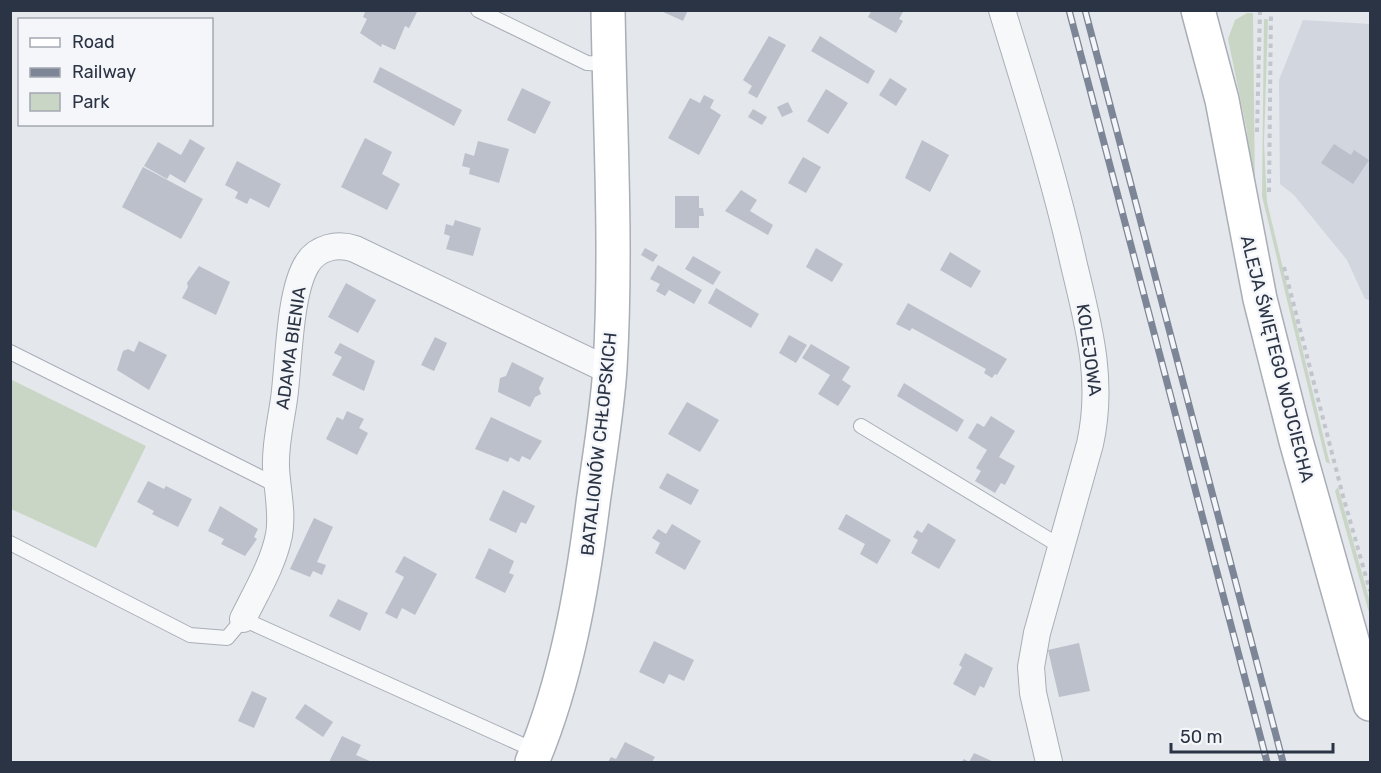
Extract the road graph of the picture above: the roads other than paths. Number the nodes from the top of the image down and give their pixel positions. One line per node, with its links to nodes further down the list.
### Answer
1 (478, 10): 5 (lane)
2 (608, 10): 5 (street, BATALIONÓW CHŁOPSKICH)
3 (1002, 10): 11 (street, KOLEJOWA)
4 (1198, 10): 13 (street, ALEJA ŚWIĘTEGO WOJCIECHA)
5 (609, 64): 7 (street, BATALIONÓW CHŁOPSKICH)
6 (10, 352): 9 (lane)
7 (610, 371): 9 (street, ADAMA BIENIA); 14 (street, BATALIONÓW CHŁOPSKICH)
8 (861, 426): 11 (lane)
9 (278, 486): 12 (street, ADAMA BIENIA)
10 (10, 543): 12 (lane)
11 (1060, 546): 15 (street, KOLEJOWA)
12 (243, 619): 14 (lane)
13 (1371, 704)
14 (534, 757)
15 (1049, 762)

